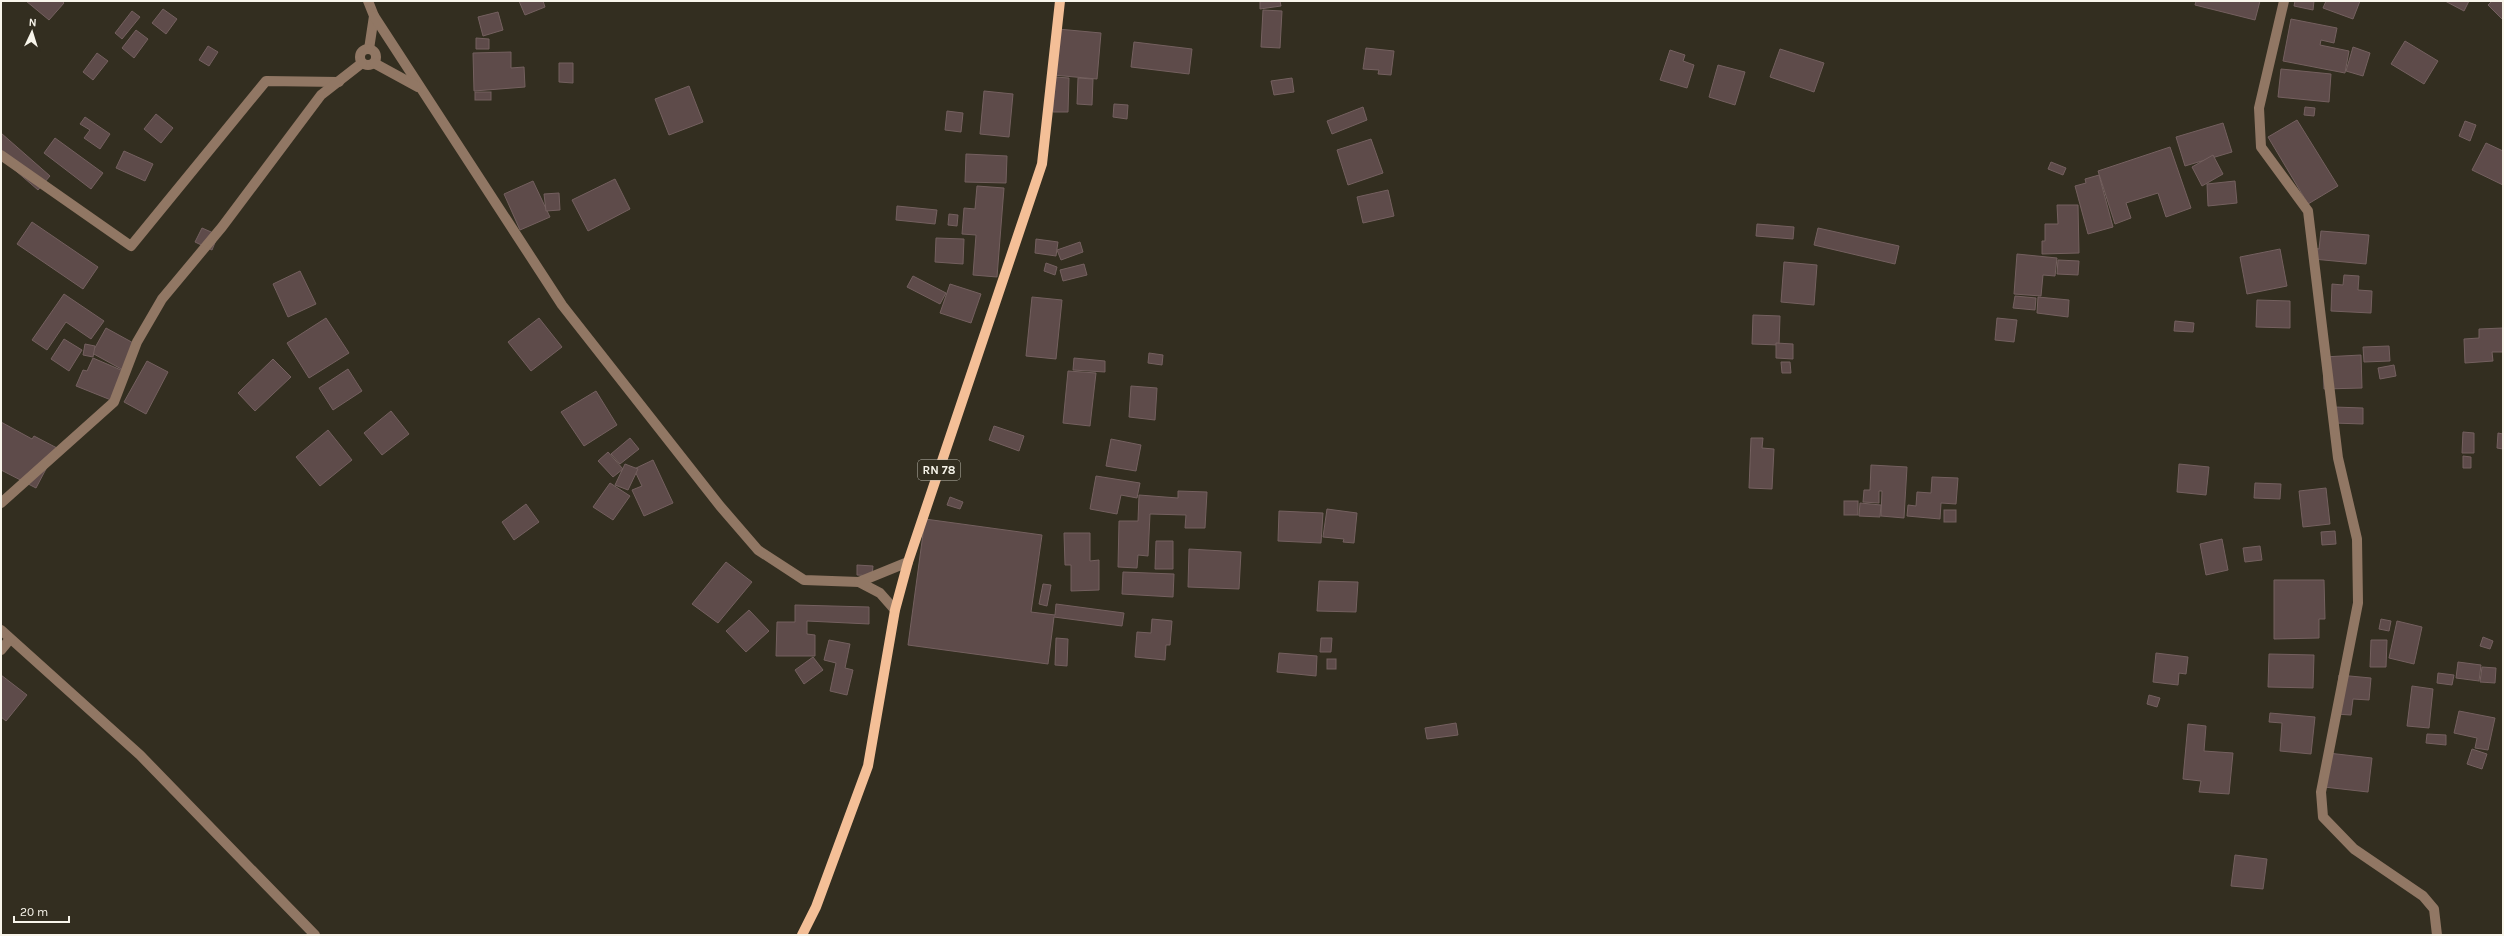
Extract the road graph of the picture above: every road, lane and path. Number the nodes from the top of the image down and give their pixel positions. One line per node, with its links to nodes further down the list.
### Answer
1 (368, 1): 4 (street)
2 (1060, 1): 12 (main road, RN 78)
3 (2284, 1): 20 (street)
4 (374, 16): 5 (street); 9 (street)
5 (369, 49): 6 (street); 7 (street)
6 (362, 63): 7 (street); 8 (street)
7 (374, 63): 9 (street)
8 (339, 82): 10 (street); 11 (street)
9 (419, 88): 13 (street)
10 (1, 155)
11 (1, 503)
12 (908, 562): 13 (street); 14 (main road, RN 78)
13 (859, 582): 14 (street)
14 (895, 610): 19 (main road, RN 78)
15 (1, 630): 16 (street)
16 (10, 639): 17 (street); 18 (street)
17 (1, 650)
18 (315, 935)
19 (802, 935)
20 (2436, 935)

